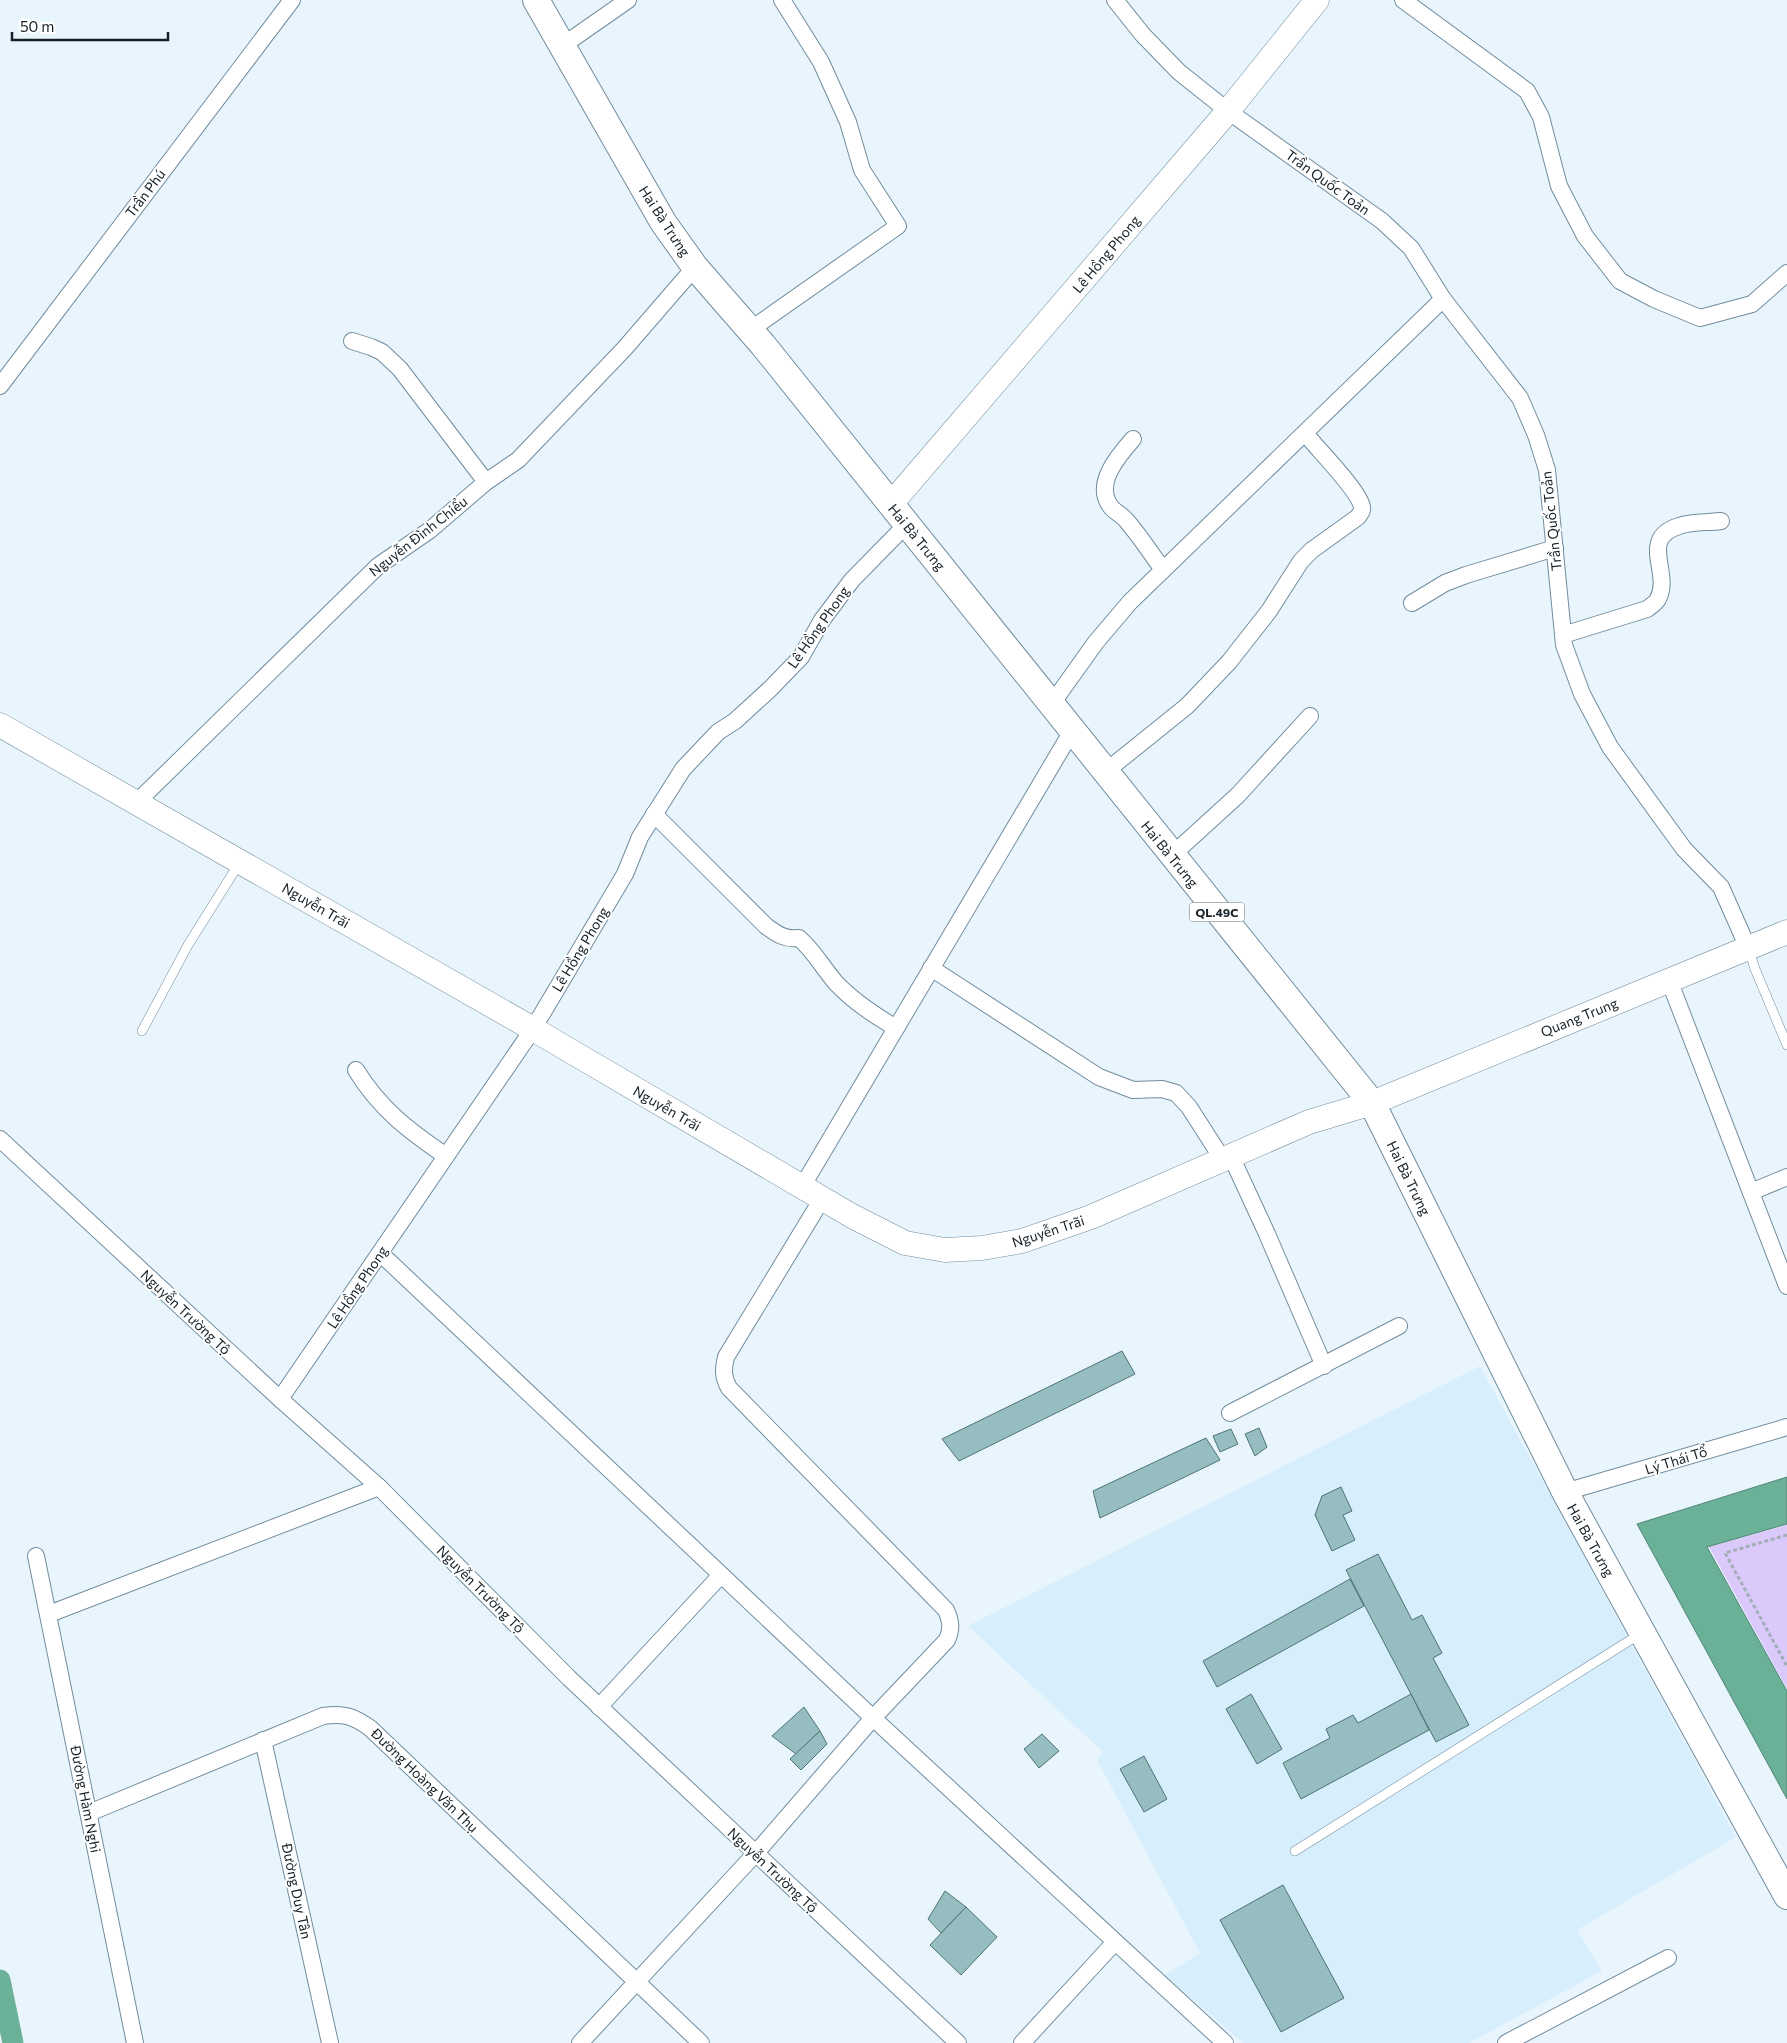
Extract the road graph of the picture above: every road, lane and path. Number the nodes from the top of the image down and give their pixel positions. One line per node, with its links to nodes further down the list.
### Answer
1 (292, 0): 15 (street, Trần Phú)
2 (536, 0): 8 (main road, Hai Bà Trưng / QL.49C)
3 (628, 0): 8 (street)
4 (782, 0): 13 (street)
5 (1115, 0): 9 (street, Trần Quốc Toản)
6 (1317, 0): 9 (street, Lê Hồng Phong)
7 (1403, 0): 11 (street)
8 (562, 46): 10 (main road, Hai Bà Trưng / QL.49C)
9 (1228, 111): 12 (street, Trần Quốc Toản); 19 (street, Lê Hồng Phong)
10 (695, 266): 13 (main road, Hai Bà Trưng / QL.49C); 18 (street, Nguyễn Đình Chiểu)
11 (1787, 273)
12 (1443, 299): 16 (street); 22 (street, Trần Quốc Toản)
13 (750, 330): 19 (main road, Hai Bà Trưng / QL.49C)
14 (352, 341): 18 (street)
15 (0, 386)
16 (1305, 433): 23 (street); 30 (street)
17 (1133, 439): 23 (street)
18 (486, 482): 31 (street, Nguyễn Đình Chiểu)
19 (891, 504): 21 (main road, Hai Bà Trưng / QL.49C)
20 (1721, 521): 25 (street)
21 (907, 524): 26 (main road, Hai Bà Trưng / QL.49C); 32 (street, Lê Hồng Phong)
22 (1555, 548): 24 (street); 25 (street, Trần Quốc Toản)
23 (1163, 570): 26 (street)
24 (1412, 604)
25 (1563, 635): 36 (street, Trần Quốc Toản)
26 (1051, 705): 29 (main road, Hai Bà Trưng / QL.49C)
27 (1310, 716): 33 (street)
28 (0, 725): 31 (street, Nguyễn Trãi)
29 (1072, 731): 30 (main road, Hai Bà Trưng / QL.49C); 37 (street)
30 (1105, 772): 33 (main road, Hai Bà Trưng / QL.49C)
31 (136, 803): 34 (street, Nguyễn Trãi)
32 (654, 814): 39 (street); 40 (street, Lê Hồng Phong)
33 (1172, 856): 44 (main road, Hai Bà Trưng / QL.49C)
34 (240, 862): 40 (street, Nguyễn Trãi); 41 (lane)
35 (1787, 932): 36 (street, Quang Trung)
36 (1748, 948): 38 (street, Quang Trung); 42 (lane)
37 (932, 968): 39 (street); 47 (street)
38 (1669, 980): 44 (street, Quang Trung); 49 (street)
39 (896, 1028): 50 (street)
40 (533, 1029): 46 (street, Lê Hồng Phong); 50 (street, Nguyễn Trãi)
41 (142, 1032)
42 (1787, 1045)
43 (356, 1070): 46 (street)
44 (1372, 1103): 47 (street, Nguyễn Trãi); 60 (main road, Hai Bà Trưng / QL.49C)
45 (0, 1139): 56 (street, Nguyễn Trường Tộ)
46 (446, 1156): 51 (street, Lê Hồng Phong)
47 (1227, 1158): 50 (street, Nguyễn Trãi); 55 (street)
48 (1787, 1177): 49 (street)
49 (1751, 1192): 52 (street)
50 (812, 1193): 68 (street)
51 (380, 1253): 56 (street, Lê Hồng Phong); 63 (street)
52 (1782, 1259): 53 (street)
53 (1787, 1286)
54 (1399, 1326): 55 (street)
55 (1324, 1366): 57 (street)
56 (280, 1400): 59 (street, Nguyễn Trường Tộ)
57 (1230, 1413)
58 (1787, 1427): 60 (street, Lý Thái Tổ)
59 (379, 1487): 64 (street); 67 (street, Nguyễn Trường Tộ)
60 (1565, 1492): 65 (main road, Hai Bà Trưng / QL.49C)
61 (1787, 1534): 66 (path)
62 (36, 1556): 64 (street, Đường Hàm Nghi)
63 (721, 1575): 67 (street); 68 (street)
64 (49, 1614): 70 (street, Đường Hàm Nghi)
65 (1642, 1633): 71 (lane); 73 (main road, Hai Bà Trưng / QL.49C)
66 (1787, 1666)
67 (599, 1707): 72 (street, Nguyễn Trường Tộ)
68 (873, 1718): 72 (street); 74 (street)
69 (263, 1740): 70 (street, Đường Hoàng Văn Thụ); 76 (street, Đường Hoàng Văn Thụ); 78 (street, Đường Duy Tân)
70 (89, 1813): 77 (street, Đường Hàm Nghi)
71 (1295, 1851)
72 (756, 1854): 76 (street); 81 (street, Nguyễn Trường Tộ)
73 (1787, 1896)
74 (1115, 1942): 82 (street); 83 (street)
75 (1668, 1958): 84 (street)
76 (636, 1982): 79 (street); 80 (street, Đường Hoàng Văn Thụ)
77 (135, 2043)
78 (330, 2043)
79 (580, 2043)
80 (701, 2043)
81 (958, 2043)
82 (1022, 2043)
83 (1225, 2043)
84 (1506, 2043)

